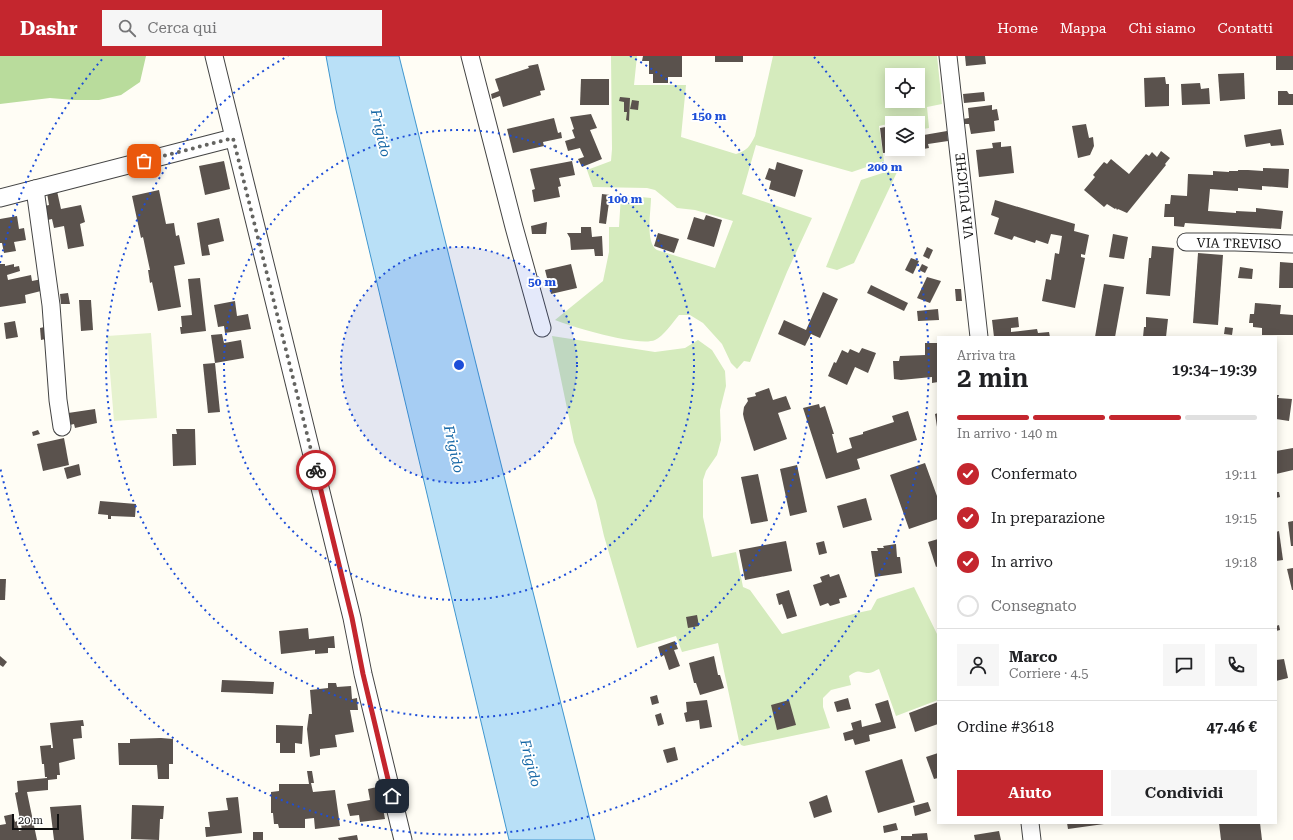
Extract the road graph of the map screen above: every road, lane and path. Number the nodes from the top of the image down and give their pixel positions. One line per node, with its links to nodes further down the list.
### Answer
1 (214, 56): 4 (street)
2 (470, 56): 9 (street)
3 (948, 56): 10 (street, VIA PULICHE)
4 (233, 138): 5 (street); 13 (street)
5 (35, 189): 6 (street); 11 (street)
6 (0, 198)
7 (1186, 242): 8 (street, VIA TREVISO)
8 (1293, 244)
9 (542, 328)
10 (979, 336)
11 (62, 427)
12 (1030, 824): 14 (street)
13 (403, 840)
14 (1032, 840)

